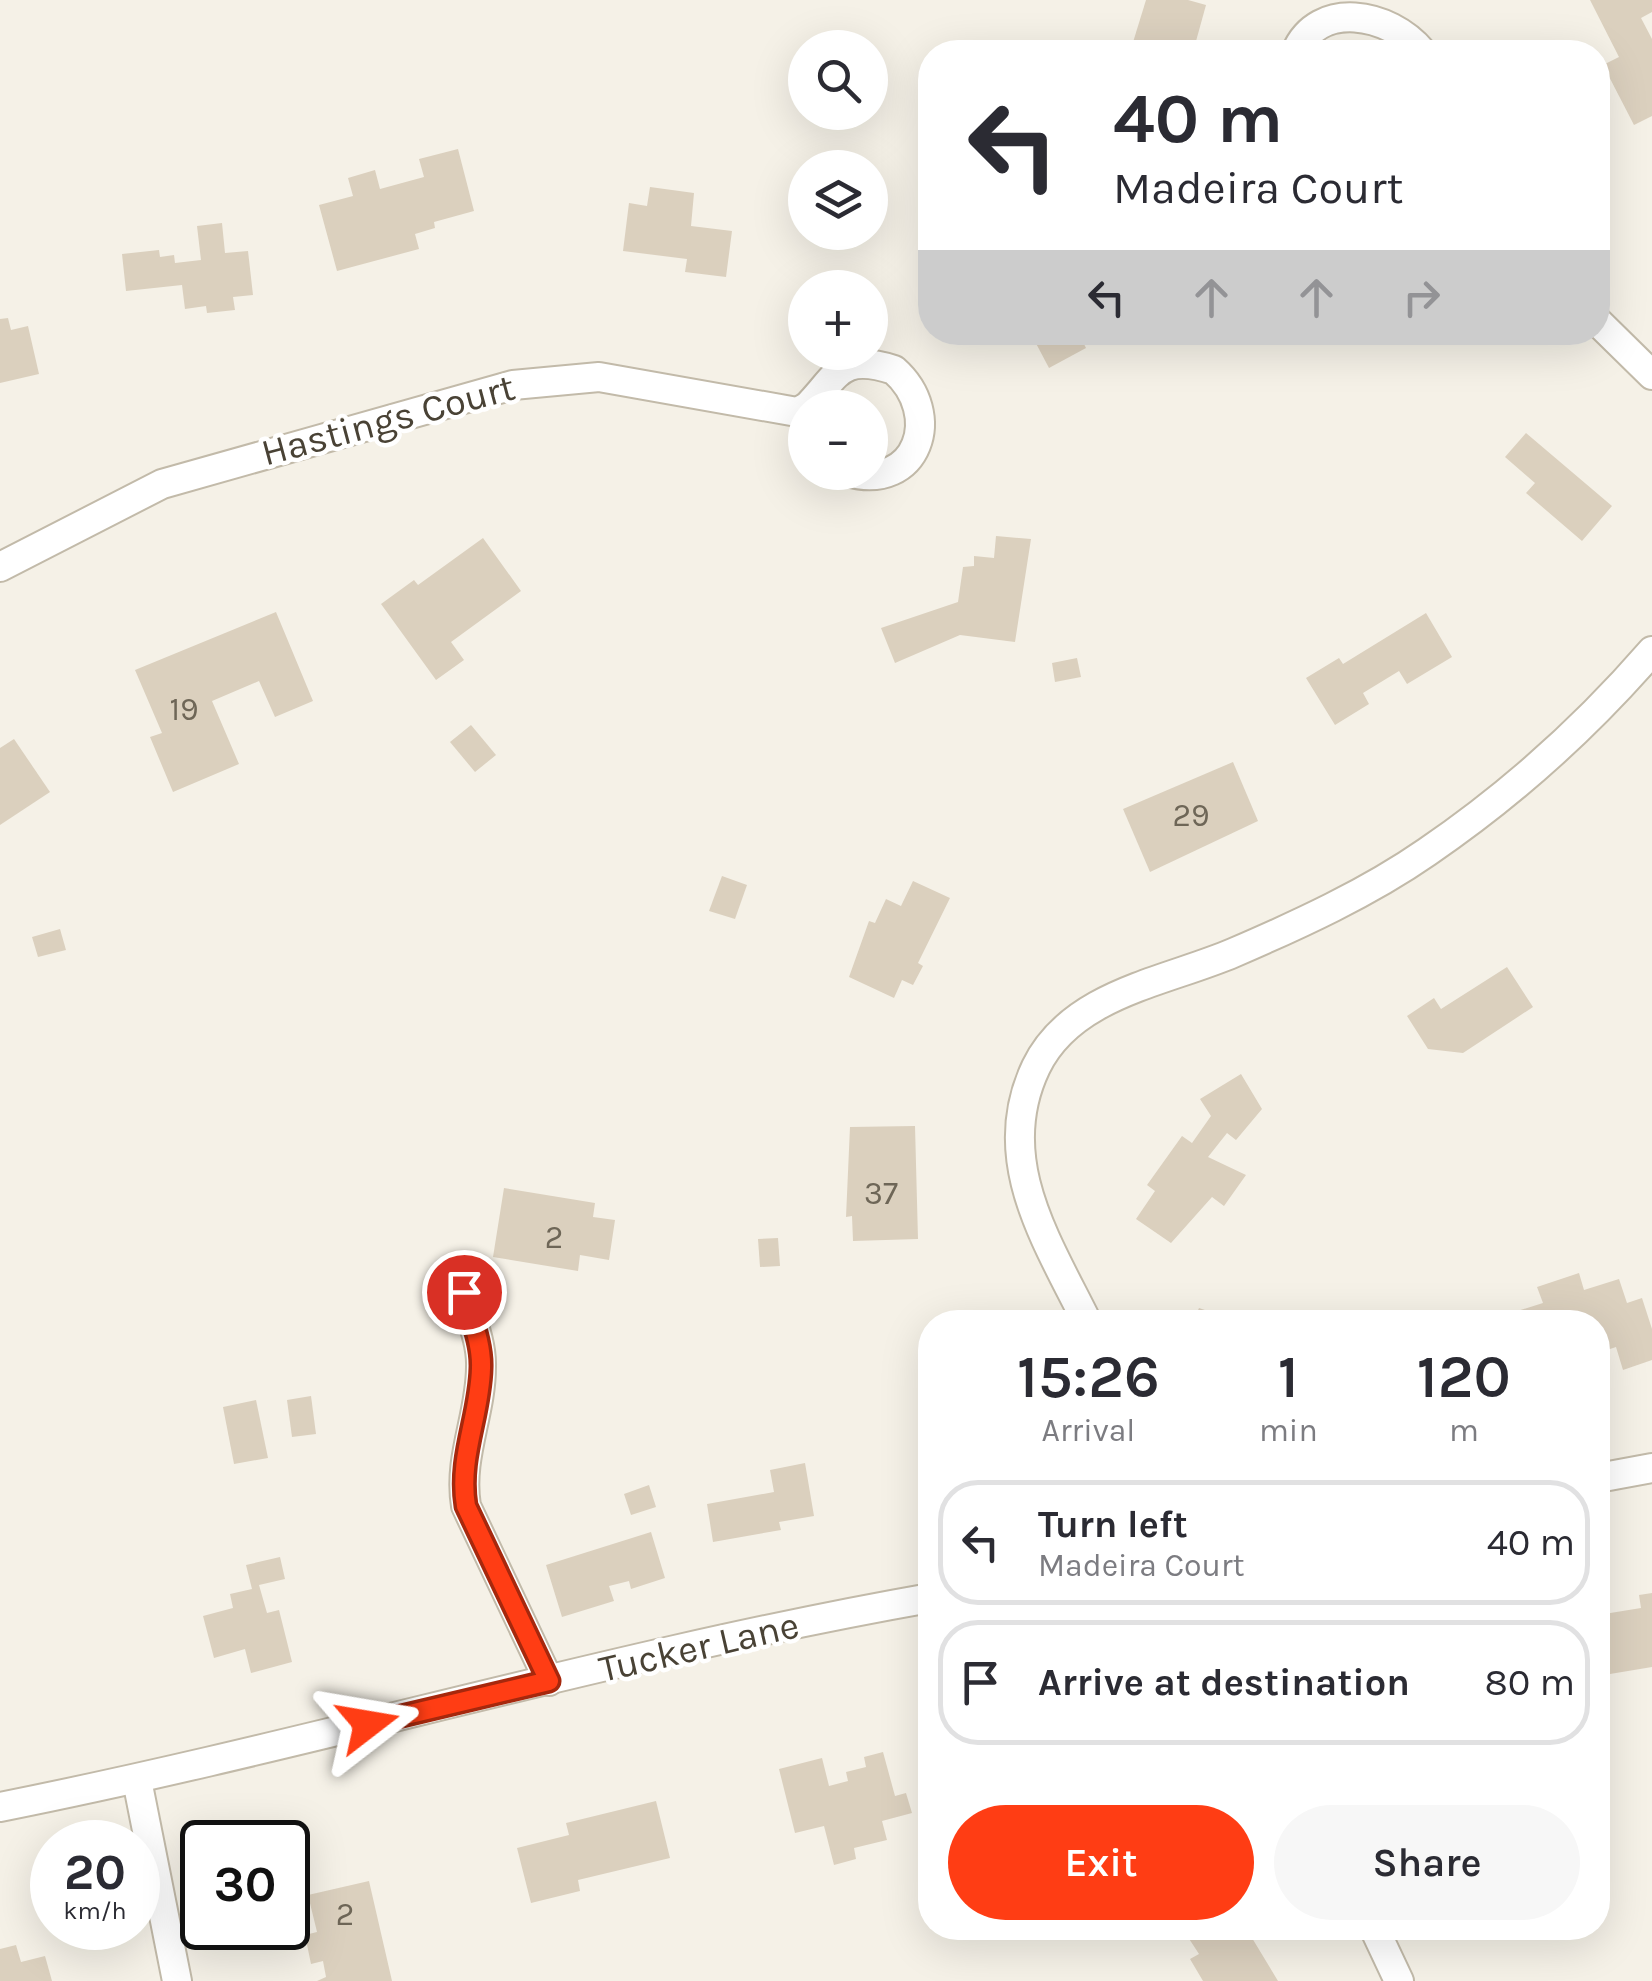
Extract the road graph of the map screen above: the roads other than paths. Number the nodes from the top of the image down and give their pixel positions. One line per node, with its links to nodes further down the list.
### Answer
1 (1304, 40): 2 (street)
2 (1410, 40)
3 (1610, 334): 4 (street)
4 (1652, 375)
5 (821, 390): 7 (street, Hastings Court)
6 (788, 411): 8 (street, Hastings Court)
7 (888, 472)
8 (0, 567)
9 (1652, 651): 11 (street)
10 (464, 1292): 15 (street)
11 (1080, 1310)
12 (1652, 1468): 13 (street)
13 (1610, 1476)
14 (918, 1601): 15 (street, Tucker Lane)
15 (549, 1681): 16 (street, Tucker Lane)
16 (137, 1780): 17 (street, Tucker Lane); 19 (street)
17 (0, 1807)
18 (1380, 1940): 20 (street)
19 (177, 1981)
20 (1399, 1981)

